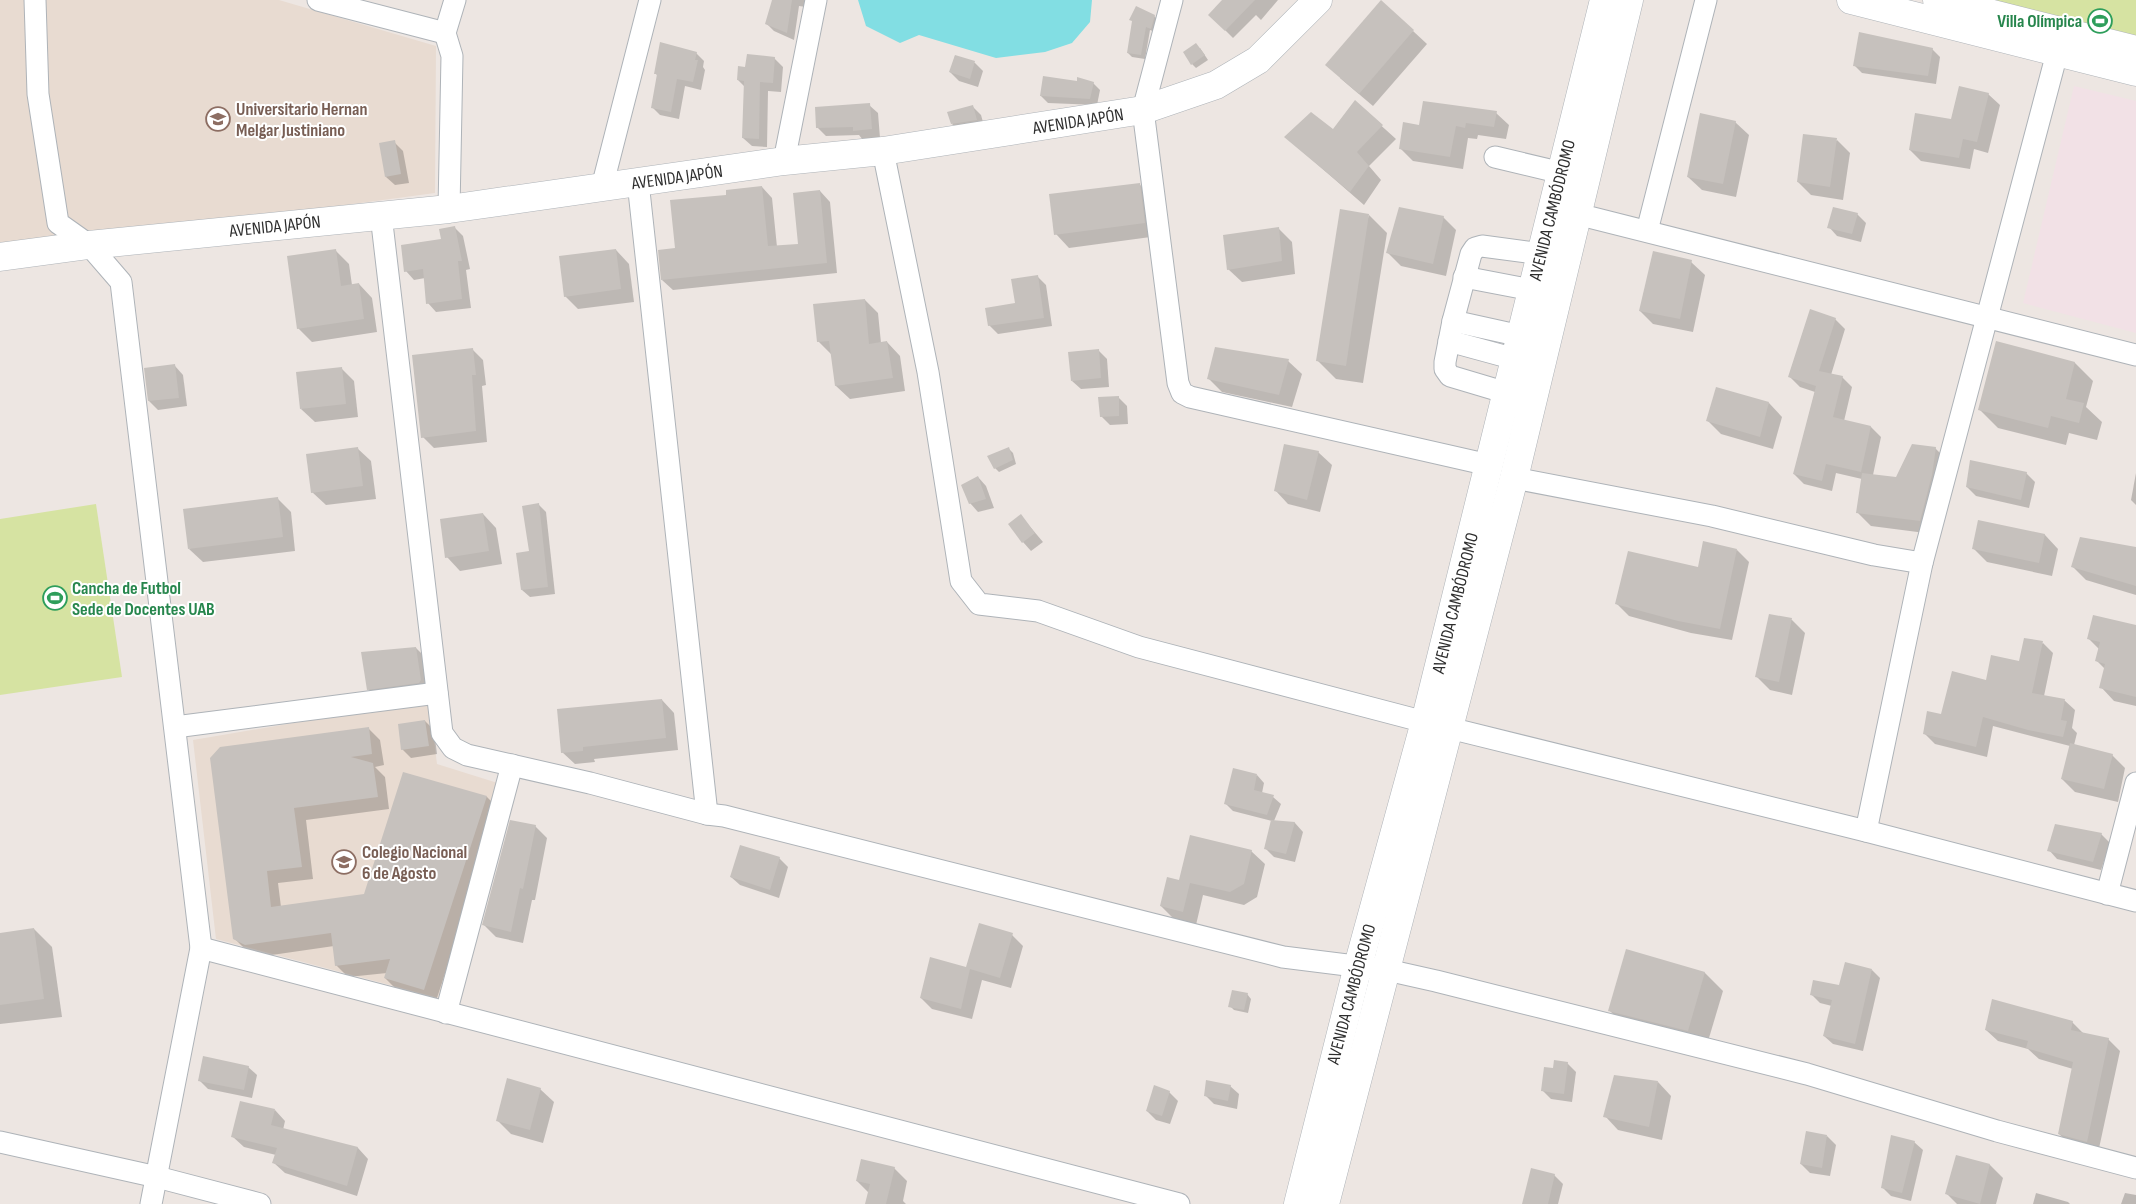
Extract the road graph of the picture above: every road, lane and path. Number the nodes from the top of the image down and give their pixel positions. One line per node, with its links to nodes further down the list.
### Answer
1 (35, 0): 28 (street)
2 (318, 0): 13 (street)
3 (455, 0): 13 (street)
4 (650, 0): 23 (street)
5 (816, 0): 20 (street)
6 (1172, 0): 17 (street)
7 (1318, 0): 17 (street, AVENIDA JAPÓN)
8 (1604, 0): 21 (street, AVENIDA CAMBÓDROMO)
9 (1629, 0): 25 (street, AVENIDA CAMBÓDROMO)
10 (1706, 0): 27 (street)
11 (1851, 0): 14 (street)
12 (1937, 0): 14 (street)
13 (445, 33): 24 (street)
14 (2059, 42): 15 (street); 16 (street); 33 (street)
15 (2136, 50)
16 (2136, 72)
17 (1143, 110): 18 (street, AVENIDA JAPÓN); 38 (street)
18 (883, 152): 20 (street, AVENIDA JAPÓN); 42 (street)
19 (1495, 157): 21 (street)
20 (784, 162): 22 (street, AVENIDA JAPÓN)
21 (1562, 173): 29 (street, AVENIDA CAMBÓDROMO)
22 (638, 182): 23 (street, AVENIDA JAPÓN); 46 (street)
23 (602, 187): 24 (street, AVENIDA JAPÓN)
24 (449, 208): 26 (street, AVENIDA JAPÓN)
25 (1577, 214): 27 (street); 39 (street, AVENIDA CAMBÓDROMO)
26 (381, 215): 28 (street, AVENIDA JAPÓN); 41 (street)
27 (1647, 231): 33 (street)
28 (89, 245): 30 (street, AVENIDA JAPÓN); 43 (street)
29 (1542, 254): 31 (street); 32 (street, AVENIDA CAMBÓDROMO)
30 (0, 258)
31 (1464, 277): 32 (street); 34 (street)
32 (1532, 290): 35 (street, AVENIDA CAMBÓDROMO)
33 (1986, 316): 36 (street); 40 (street)
34 (1451, 331): 35 (street); 37 (street)
35 (1518, 348): 37 (street, AVENIDA CAMBÓDROMO)
36 (2136, 355)
37 (1507, 393): 38 (street, AVENIDA CAMBÓDROMO)
38 (1489, 465): 42 (street, AVENIDA CAMBÓDROMO)
39 (1514, 478): 40 (street); 42 (street, AVENIDA CAMBÓDROMO)
40 (1922, 563): 47 (street)
41 (437, 693): 43 (street); 44 (street)
42 (1437, 725): 47 (street); 51 (street, AVENIDA CAMBÓDROMO); 52 (street, AVENIDA CAMBÓDROMO)
43 (174, 726): 50 (street)
44 (512, 765): 46 (street); 53 (street)
45 (2136, 782): 48 (street)
46 (706, 814): 51 (street)
47 (1866, 831): 48 (street)
48 (2107, 894): 49 (street)
49 (2136, 901)
50 (201, 948): 53 (street); 56 (street)
51 (1358, 966): 52 (street); 60 (street, AVENIDA CAMBÓDROMO)
52 (1387, 970): 55 (street); 61 (street, AVENIDA CAMBÓDROMO)
53 (446, 1013): 59 (street)
54 (0, 1142): 56 (street)
55 (2136, 1168)
56 (157, 1177): 57 (street); 58 (street)
57 (151, 1204)
58 (260, 1204)
59 (1178, 1204)
60 (1298, 1204)
61 (1325, 1204)

